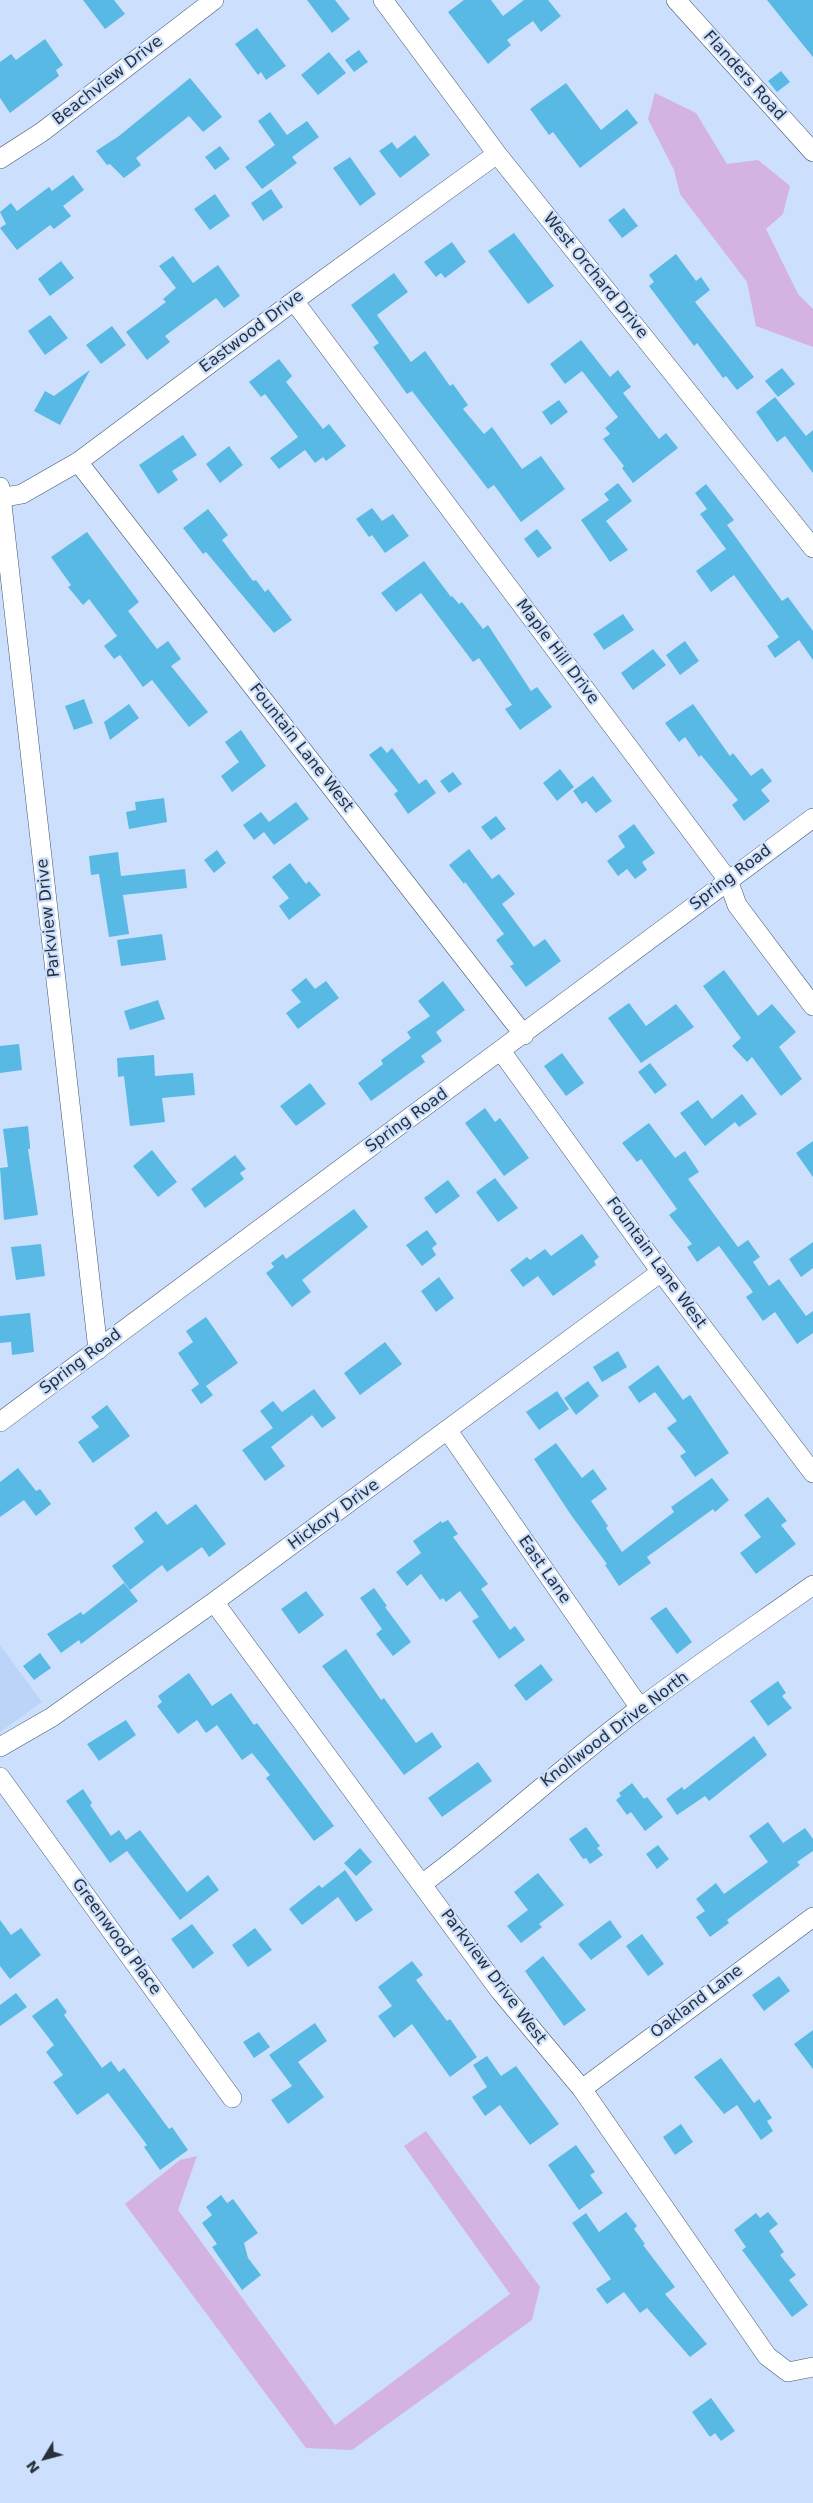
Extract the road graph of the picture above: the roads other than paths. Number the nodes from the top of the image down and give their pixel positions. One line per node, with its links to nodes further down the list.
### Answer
1 (214, 0): 6 (street, Beachview Drive)
2 (383, 0): 5 (street, West Orchard Drive)
3 (676, 0): 4 (street, Flanders Road)
4 (813, 152)
5 (497, 154): 7 (street, Eastwood Drive); 10 (street, West Orchard Drive)
6 (0, 159)
7 (294, 301): 8 (street, Eastwood Drive); 12 (street, Maple Hill Drive)
8 (78, 462): 9 (street, Eastwood Drive); 14 (street, Fountain Lane West)
9 (0, 495): 17 (street, Parkview Drive)
10 (813, 548)
11 (813, 818): 12 (street, Spring Road)
12 (728, 880): 13 (street, Maple Hill Drive); 14 (street, Spring Road)
13 (813, 1006)
14 (524, 1035): 15 (street, Spring Road)
15 (501, 1052): 16 (street, Fountain Lane West); 17 (street, Spring Road)
16 (661, 1272): 19 (street, Hickory Drive); 20 (street, Fountain Lane West)
17 (98, 1350): 18 (street, Spring Road)
18 (0, 1422)
19 (448, 1432): 22 (street, Hickory Drive); 23 (street, East Lane)
20 (813, 1473)
21 (813, 1585): 23 (street, Knollwood Drive North)
22 (214, 1602): 24 (street, Hickory Drive); 26 (street, Parkview Drive West)
23 (640, 1708): 26 (street, Knollwood Drive North)
24 (0, 1747)
25 (0, 1777): 29 (street, Greenwood Place)
26 (422, 1884): 28 (street, Parkview Drive West)
27 (810, 1926): 28 (street, Oakland Lane)
28 (582, 2089): 30 (street, Parkview Drive West)
29 (232, 2098)
30 (813, 2367)

